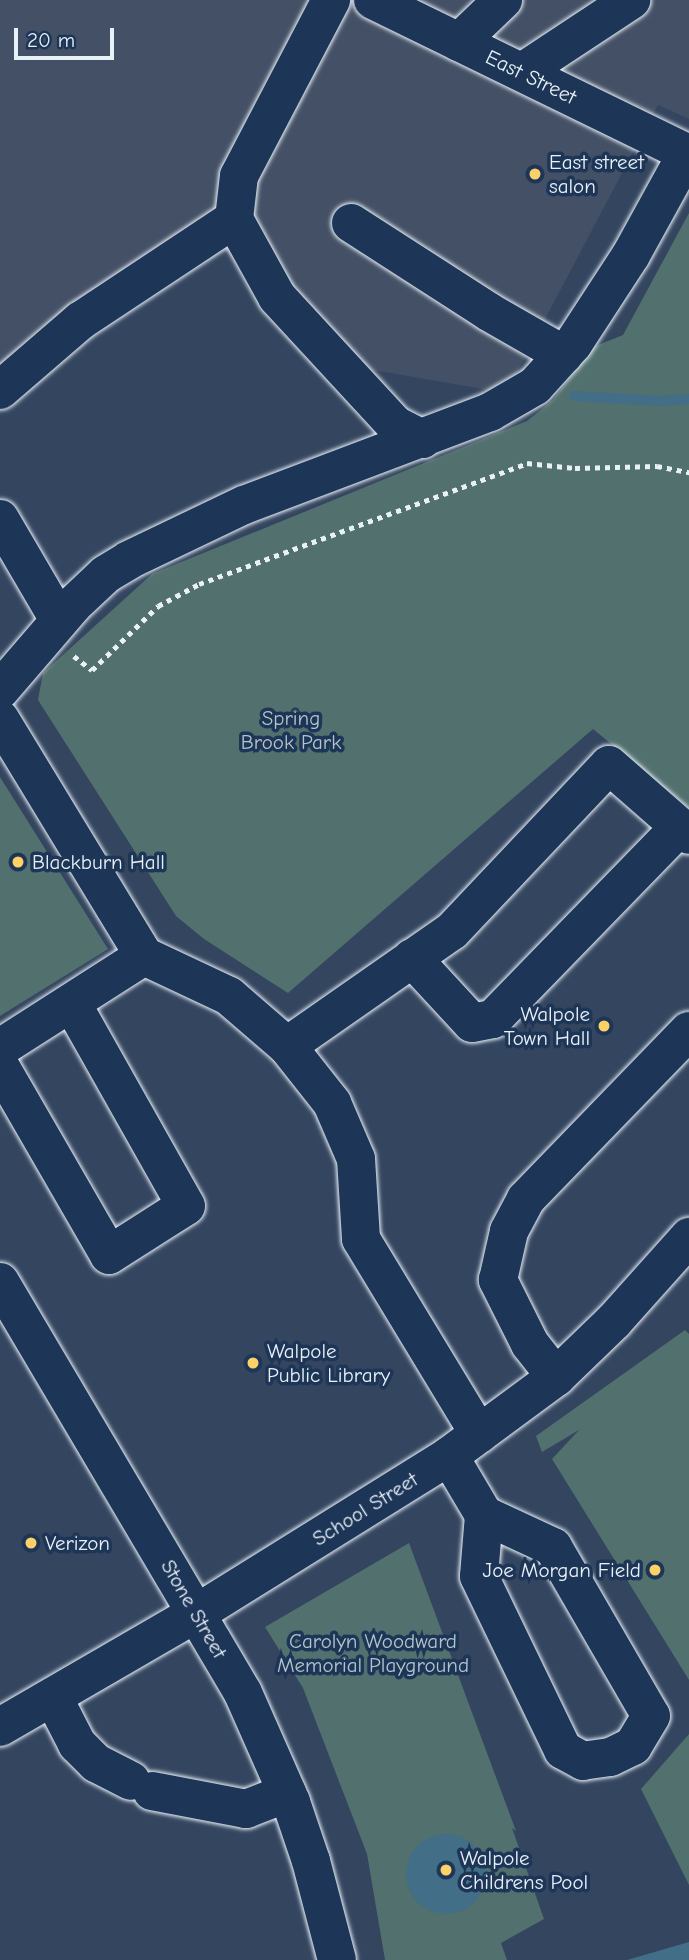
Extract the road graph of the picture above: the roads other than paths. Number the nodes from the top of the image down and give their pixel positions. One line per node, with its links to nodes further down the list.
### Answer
1 (331, 0): 8 (street)
2 (373, 0): 5 (street, East Street)
3 (503, 0): 5 (street)
4 (631, 0): 6 (street)
5 (459, 42): 6 (street, East Street)
6 (522, 72): 7 (street, East Street)
7 (688, 154): 10 (street)
8 (234, 219): 11 (street); 12 (street)
9 (351, 223): 10 (street)
10 (564, 355): 12 (street)
11 (0, 390)
12 (423, 439): 14 (street)
13 (0, 519): 14 (street)
14 (53, 627): 15 (street)
15 (0, 690)
16 (0, 719): 18 (street)
17 (684, 831): 19 (street); 19 (street)
18 (144, 956): 20 (street); 22 (street)
19 (412, 958): 22 (street)
20 (72, 1004): 23 (street); 24 (street)
21 (689, 1031): 27 (street)
22 (287, 1046): 28 (street)
23 (0, 1048)
24 (0, 1066)
25 (689, 1237): 27 (street, School Street)
26 (0, 1282): 30 (street, Stone Street)
27 (556, 1377): 28 (street, School Street)
28 (464, 1445): 29 (street); 30 (street, School Street)
29 (484, 1515): 29 (street)
30 (197, 1613): 31 (street, School Street); 33 (street, Stone Street)
31 (53, 1697): 32 (street, School Street); 33 (street)
32 (0, 1727)
33 (287, 1793): 34 (street, Stone Street)
34 (337, 1960)

